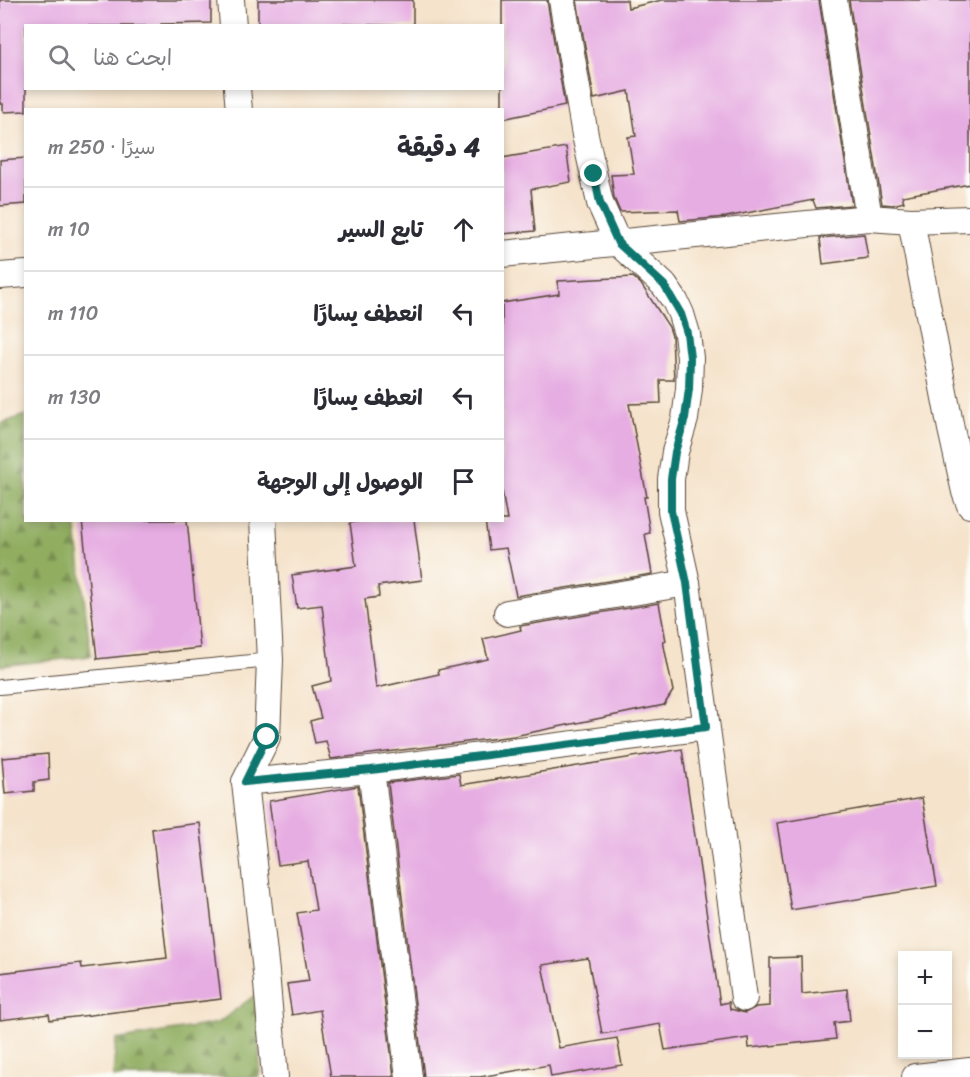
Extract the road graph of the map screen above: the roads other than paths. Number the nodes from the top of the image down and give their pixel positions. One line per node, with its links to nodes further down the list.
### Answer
1 (231, 0): 4 (street)
2 (562, 0): 10 (street)
3 (834, 0): 7 (street)
4 (233, 24)
5 (237, 90): 6 (street)
6 (239, 108)
7 (869, 218): 9 (street); 10 (street)
8 (970, 219): 9 (street)
9 (911, 221): 14 (street)
10 (618, 243): 11 (street); 16 (street)
11 (504, 254)
12 (24, 274): 13 (street)
13 (0, 276)
14 (970, 505)
15 (262, 522): 18 (street)
16 (687, 583): 17 (street); 20 (street)
17 (507, 613)
18 (270, 660): 19 (lane); 22 (street)
19 (0, 687)
20 (706, 727): 21 (street); 23 (street)
21 (371, 770): 22 (street); 26 (street)
22 (245, 782): 25 (street)
23 (744, 998)
24 (970, 1071): 27 (street)
25 (275, 1077)
26 (409, 1077)
27 (915, 1077)

